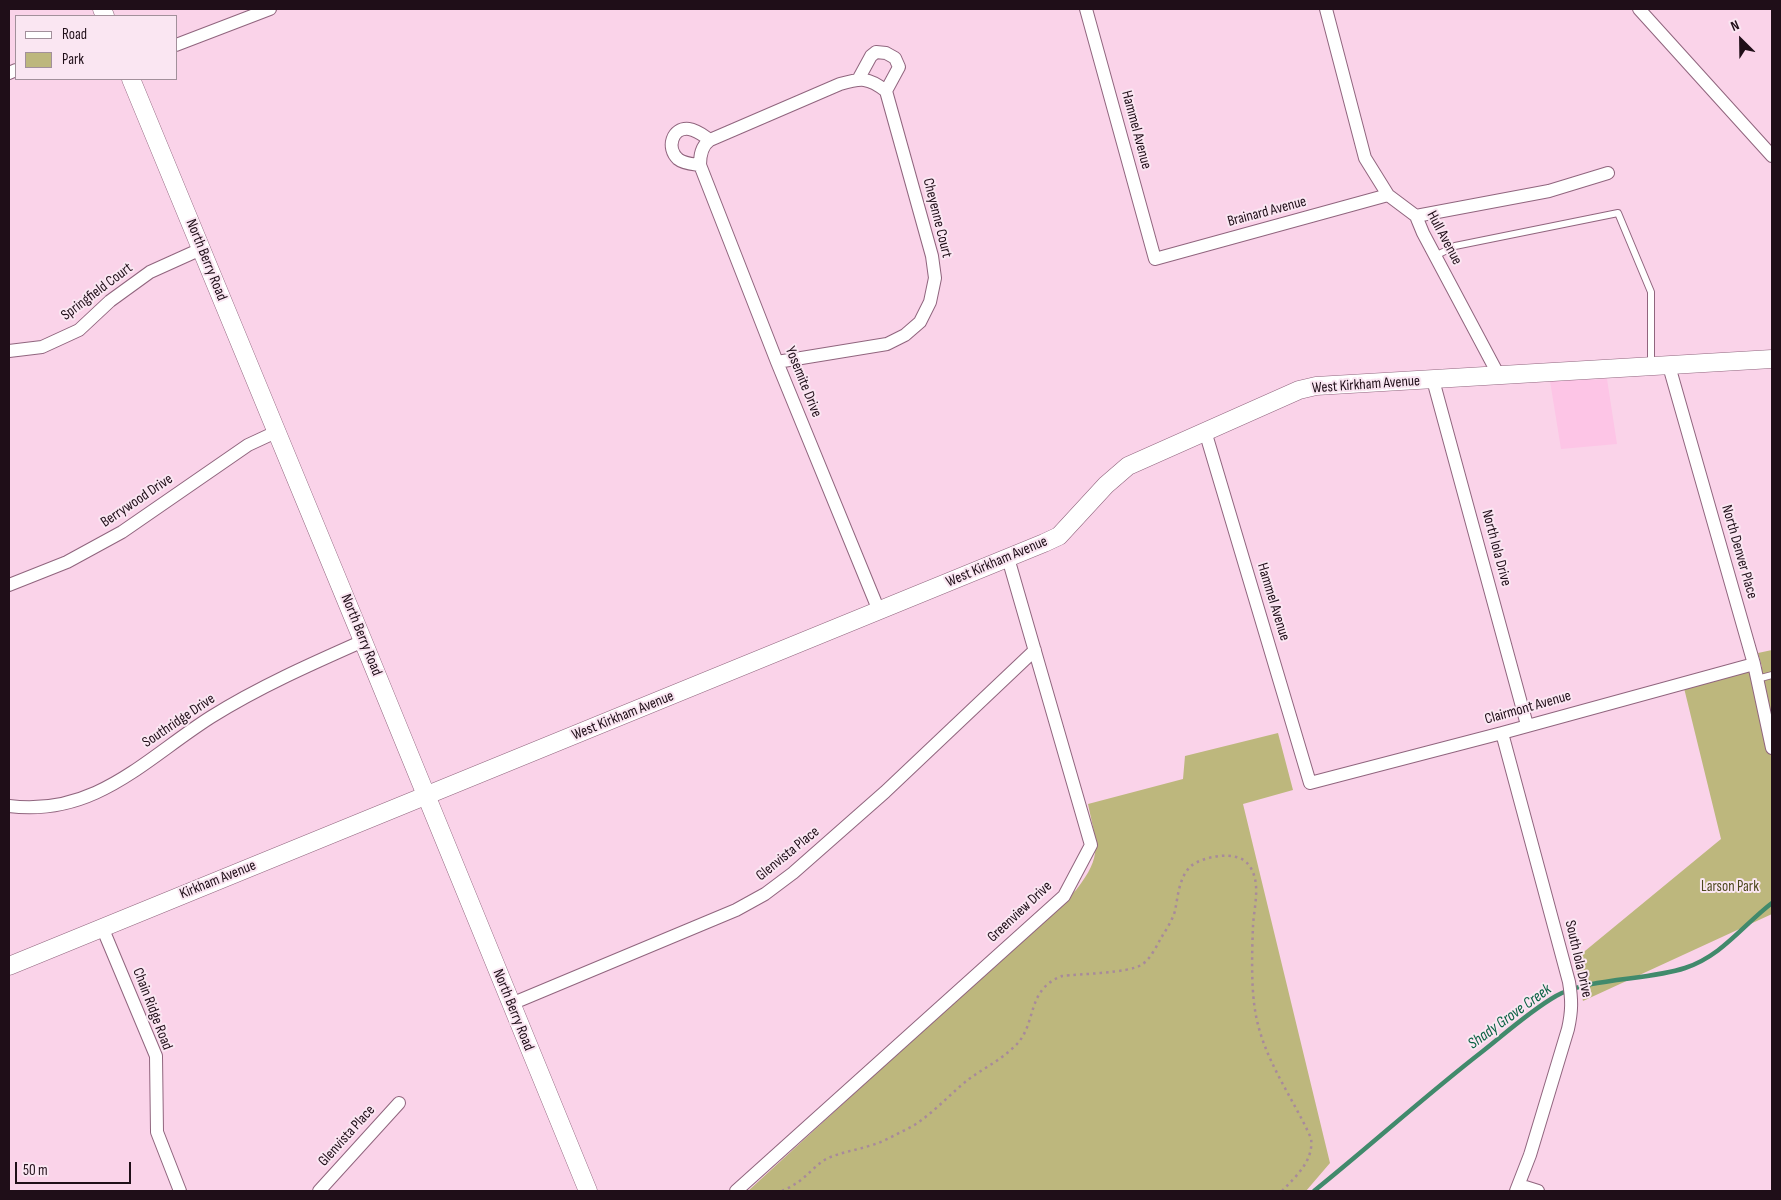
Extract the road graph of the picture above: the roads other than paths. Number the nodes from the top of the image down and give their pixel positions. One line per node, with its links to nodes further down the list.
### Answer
1 (270, 9): 5 (street)
2 (1086, 9): 17 (street, Hammel Avenue)
3 (1326, 9): 13 (street, Hull Avenue)
4 (1639, 9): 10 (street)
5 (178, 44)
6 (859, 78): 8 (street); 8 (street); 9 (street)
7 (131, 80): 15 (street, North Berry Road)
8 (886, 91): 20 (street, Cheyenne Court)
9 (710, 140): 11 (street); 11 (street)
10 (1772, 156)
11 (700, 160): 20 (street, Yosemite Drive)
12 (1608, 173): 14 (street)
13 (1388, 195): 14 (street, Hull Avenue); 17 (street, Brainard Avenue)
14 (1416, 216): 16 (street, Hull Avenue)
15 (201, 249): 18 (street, Springfield Court); 26 (street, North Berry Road)
16 (1435, 256): 22 (lane); 23 (street, Hull Avenue)
17 (1155, 260)
18 (9, 351)
19 (1772, 359): 21 (street, West Kirkham Avenue)
20 (777, 362): 29 (street, Yosemite Drive)
21 (1669, 366): 22 (street, West Kirkham Avenue); 32 (street, North Denver Place)
22 (1651, 367): 23 (street, West Kirkham Avenue)
23 (1498, 374): 24 (street, West Kirkham Avenue)
24 (1433, 380): 25 (street, West Kirkham Avenue); 35 (street, North Iola Drive)
25 (1205, 431): 27 (street, West Kirkham Avenue); 38 (street, Hammel Avenue)
26 (276, 432): 28 (street, Berrywood Drive); 30 (street, North Berry Road)
27 (1008, 558): 29 (street, West Kirkham Avenue); 31 (street, Greenview Drive)
28 (9, 585)
29 (879, 611): 39 (street, West Kirkham Avenue)
30 (363, 641): 39 (street, North Berry Road); 40 (street, Southridge Drive)
31 (1035, 650): 43 (street, Glenvista Place); 49 (street, Greenview Drive)
32 (1754, 664): 34 (street, North Denver Place); 35 (street, Clairmont Avenue)
33 (1772, 674): 34 (lane)
34 (1757, 679): 37 (street, North Denver Place)
35 (1527, 725): 36 (street, Clairmont Avenue)
36 (1502, 733): 38 (street, Clairmont Avenue); 45 (street, South Iola Drive)
37 (1772, 748)
38 (1310, 783)
39 (427, 796): 41 (street, Kirkham Avenue); 43 (street, North Berry Road)
40 (9, 806)
41 (102, 927): 42 (street, Kirkham Avenue); 46 (street, Chain Ridge Road)
42 (9, 966)
43 (511, 1004): 48 (street, North Berry Road)
44 (399, 1103): 47 (street, Glenvista Place)
45 (1517, 1188): 50 (street)
46 (180, 1191)
47 (319, 1191)
48 (588, 1191)
49 (736, 1191)
50 (1538, 1191)

